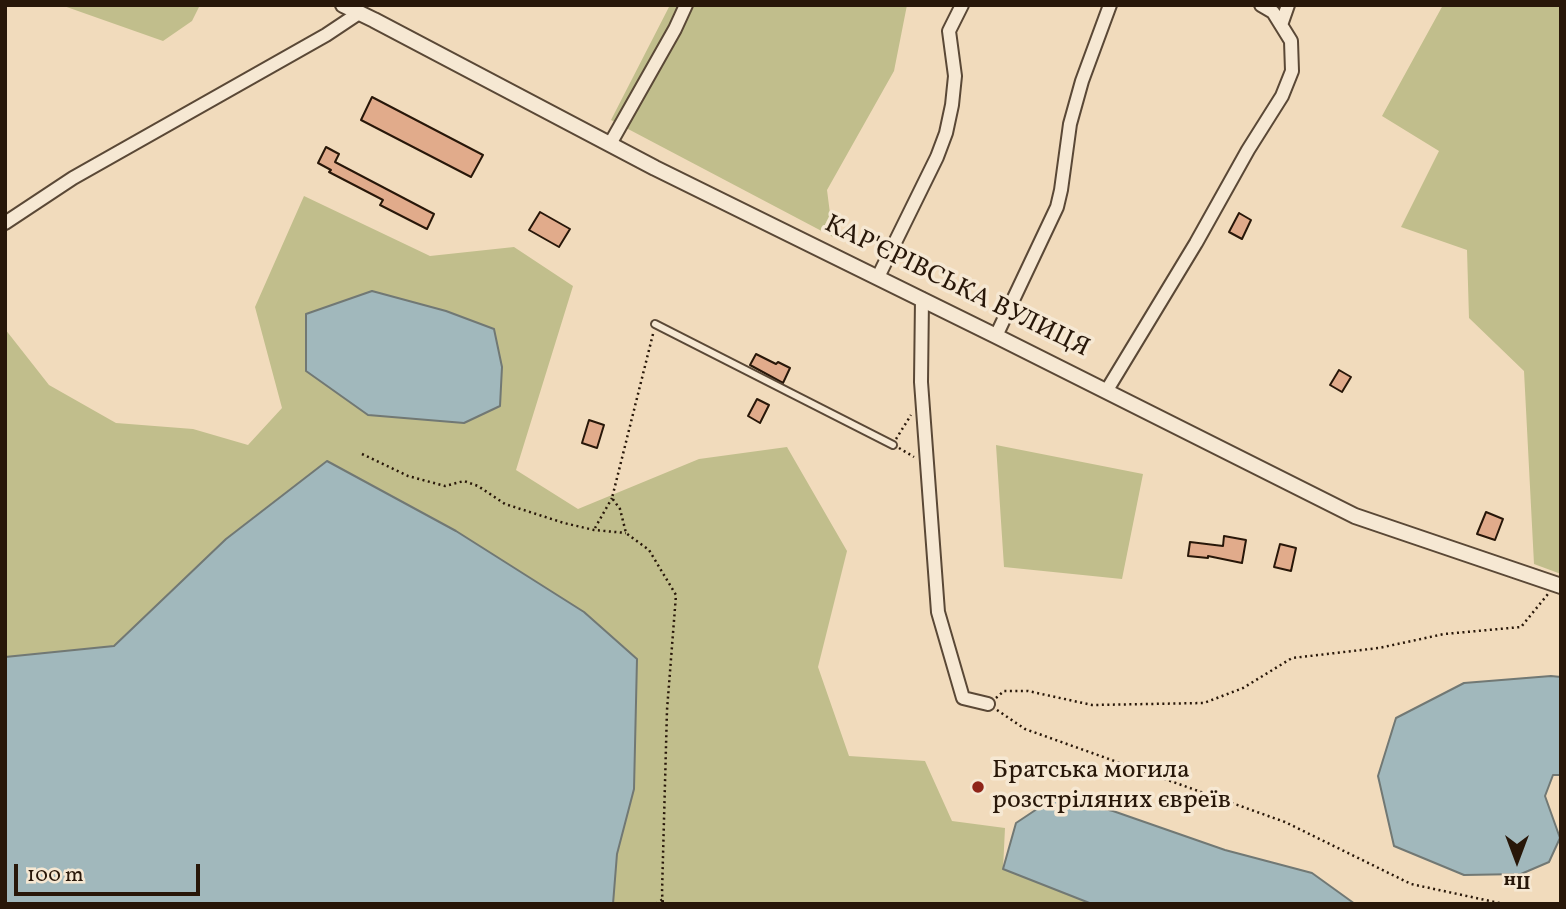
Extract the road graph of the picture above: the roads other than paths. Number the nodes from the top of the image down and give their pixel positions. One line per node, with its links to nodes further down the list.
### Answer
1 (343, 5): 7 (street, КАР'ЄРІВСЬКА ВУЛИЦЯ)
2 (962, 5): 11 (street)
3 (1110, 5): 14 (street)
4 (1261, 5): 8 (street)
5 (1289, 5): 8 (street)
6 (682, 7): 9 (street)
7 (359, 13): 9 (street, КАР'ЄРІВСЬКА ВУЛИЦЯ); 10 (street)
8 (1281, 24): 15 (street)
9 (610, 144): 11 (street, КАР'ЄРІВСЬКА ВУЛИЦЯ)
10 (5, 223)
11 (878, 277): 12 (street, КАР'ЄРІВСЬКА ВУЛИЦЯ)
12 (922, 299): 14 (street, КАР'ЄРІВСЬКА ВУЛИЦЯ); 18 (street)
13 (655, 324): 16 (lane)
14 (996, 335): 15 (street, КАР'ЄРІВСЬКА ВУЛИЦЯ)
15 (1107, 390): 17 (street, КАР'ЄРІВСЬКА ВУЛИЦЯ)
16 (893, 445)
17 (1558, 585)
18 (988, 704)

